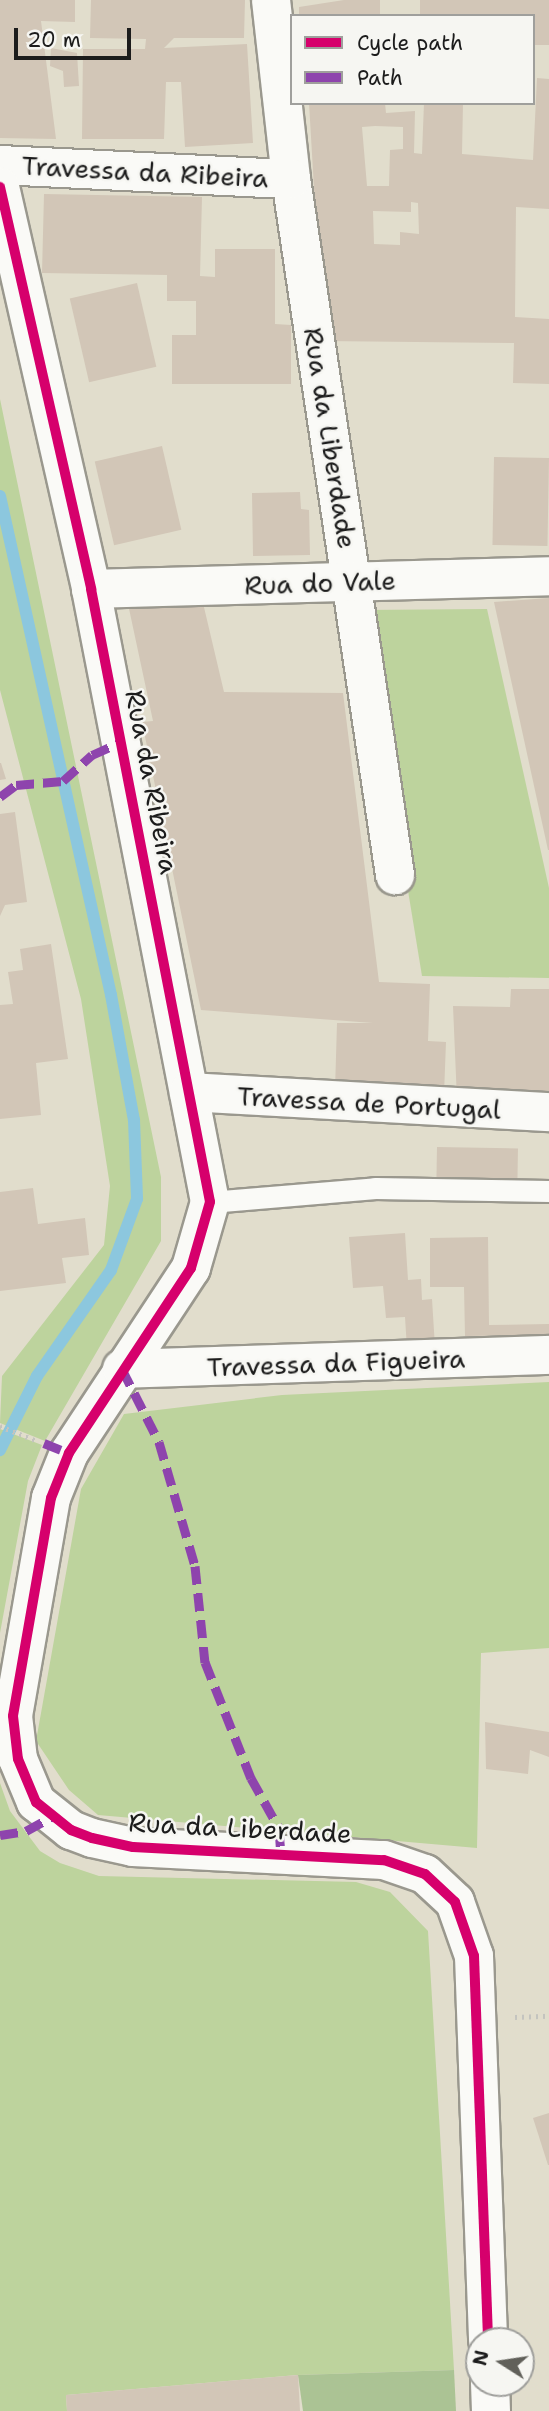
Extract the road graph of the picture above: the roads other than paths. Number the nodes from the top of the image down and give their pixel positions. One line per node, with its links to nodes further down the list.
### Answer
1 (271, 0): 3 (street, Rua da Liberdade)
2 (0, 165): 3 (street, Travessa da Ribeira)
3 (291, 179): 6 (street, Rua da Liberdade)
4 (0, 187): 7 (street, Rua da Ribeira)
5 (549, 576): 6 (street, Rua do Vale)
6 (352, 583): 7 (street, Rua do Vale); 8 (street, Rua da Liberdade)
7 (91, 589): 9 (street, Rua da Ribeira)
8 (395, 875)
9 (189, 1092): 10 (street, Travessa de Portugal); 12 (street, Rua da Ribeira)
10 (549, 1112)
11 (549, 1191): 12 (lane)
12 (210, 1202): 14 (street, Rua da Ribeira)
13 (549, 1355): 14 (street, Travessa da Figueira)
14 (122, 1369): 15 (street, Rua da Liberdade)
15 (487, 2327)

